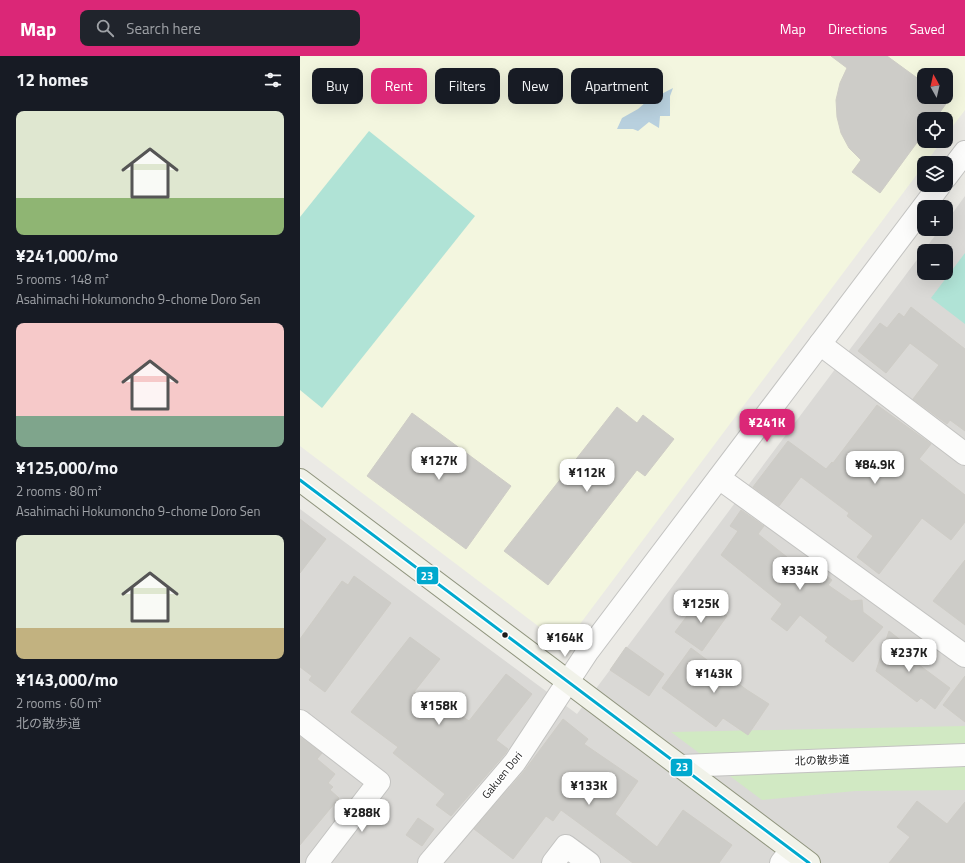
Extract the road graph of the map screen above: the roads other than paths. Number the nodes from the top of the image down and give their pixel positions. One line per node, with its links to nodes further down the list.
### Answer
1 (965, 152): 2 (street)
2 (953, 168)
3 (935, 192): 4 (street, Gakuen Dori)
4 (820, 344): 5 (street); 6 (street, Gakuen Dori)
5 (965, 454)
6 (719, 478): 8 (street); 9 (street, Gakuen Dori)
7 (300, 480): 9 (street)
8 (965, 656)
9 (568, 681): 12 (street); 15 (street, Gakuen Dori)
10 (300, 721): 14 (street)
11 (965, 755): 12 (street, 北の散歩道)
12 (680, 766): 13 (street)
13 (786, 856): 18 (street)
14 (317, 863)
15 (429, 863)
16 (553, 863): 17 (street)
17 (589, 863)
18 (809, 863)

